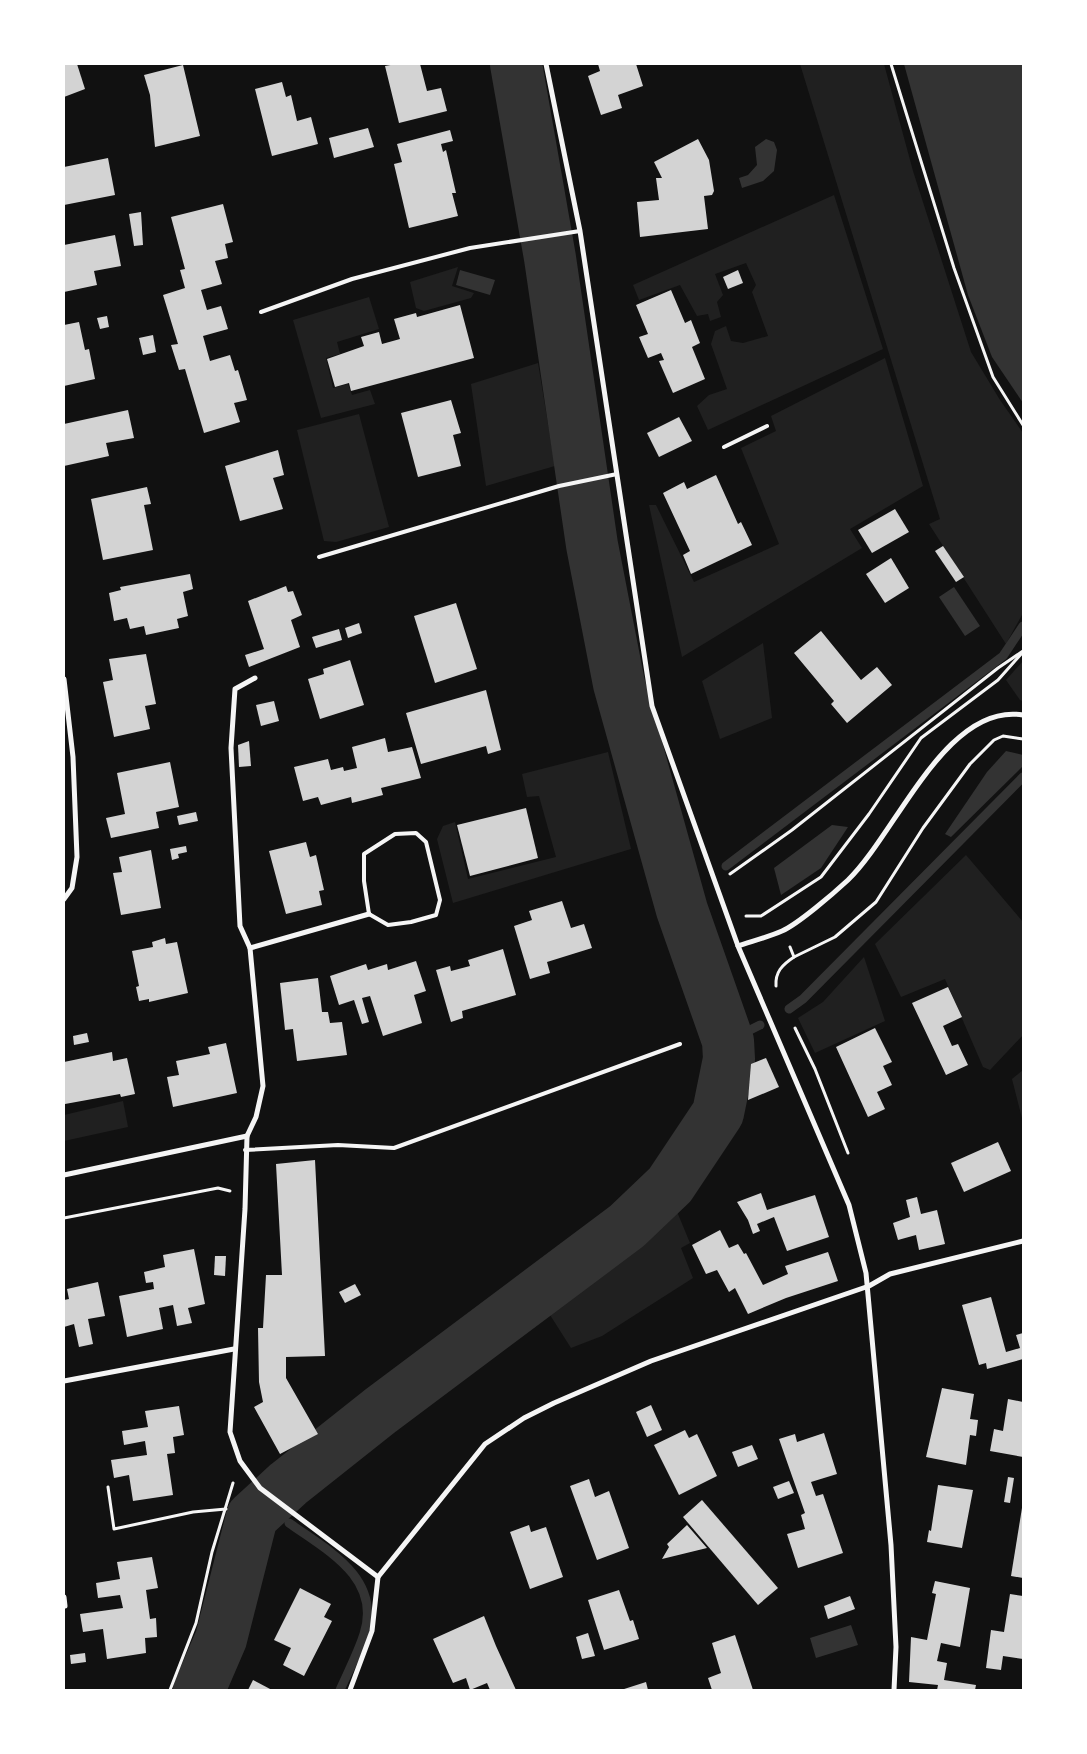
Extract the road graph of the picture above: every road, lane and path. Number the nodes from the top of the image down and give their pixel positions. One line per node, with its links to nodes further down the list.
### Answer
1 (546, 64): 3 (street)
2 (891, 64): 5 (path)
3 (580, 230): 4 (lane); 8 (street)
4 (260, 312)
5 (1023, 425)
6 (767, 426): 7 (lane)
7 (724, 447)
8 (617, 474): 9 (lane); 21 (street)
9 (319, 556)
10 (1023, 651): 15 (path)
11 (255, 678): 22 (street)
12 (64, 679): 16 (street)
13 (1023, 715): 21 (street)
14 (1023, 739): 23 (path)
15 (726, 877)
16 (64, 900)
17 (773, 907): 18 (path)
18 (740, 913)
19 (369, 914): 19 (lane); 22 (street)
20 (787, 942): 23 (path)
21 (738, 946): 34 (street)
22 (250, 948): 27 (street)
23 (794, 958): 24 (path)
24 (776, 992)
25 (794, 1026): 29 (path)
26 (680, 1044): 28 (lane)
27 (246, 1136): 28 (street); 30 (street)
28 (245, 1150): 35 (street)
29 (850, 1158)
30 (64, 1175)
31 (228, 1191): 32 (path)
32 (64, 1218)
33 (1023, 1241): 34 (street)
34 (869, 1286): 40 (street); 45 (street)
35 (234, 1349): 36 (street); 37 (street)
36 (64, 1381)
37 (240, 1461): 39 (path); 40 (street)
38 (108, 1487): 39 (path)
39 (226, 1509): 43 (path)
40 (378, 1577): 44 (street)
41 (64, 1597): 42 (street)
42 (65, 1606)
43 (170, 1690)
44 (350, 1690)
45 (894, 1690)

